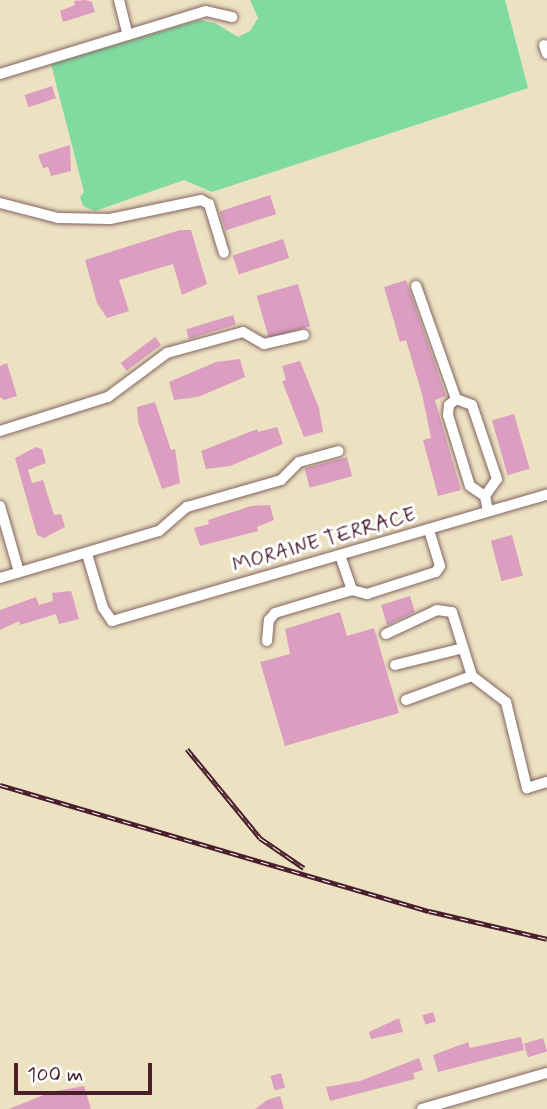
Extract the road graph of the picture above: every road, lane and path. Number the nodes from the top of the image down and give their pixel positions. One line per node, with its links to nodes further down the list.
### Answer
1 (119, 0): 3 (street)
2 (232, 17): 3 (street)
3 (128, 35): 4 (street)
4 (0, 74)
5 (0, 203): 6 (street)
6 (224, 253)
7 (416, 286): 9 (street)
8 (304, 335): 10 (street)
9 (456, 399): 13 (street); 13 (street)
10 (0, 430)
11 (339, 451): 17 (street)
12 (547, 495): 15 (street, MORAINE TERRACE)
13 (485, 496): 15 (street)
14 (0, 506): 19 (street)
15 (488, 511): 16 (street, MORAINE TERRACE)
16 (429, 529): 18 (street, MORAINE TERRACE); 21 (street)
17 (88, 554): 18 (street, MORAINE TERRACE); 19 (street)
18 (341, 556): 21 (street)
19 (19, 572): 20 (street)
20 (0, 578)
21 (352, 590): 23 (street)
22 (386, 634): 24 (street)
23 (267, 641)
24 (463, 648): 25 (street); 26 (street)
25 (395, 665)
26 (472, 676): 27 (street); 28 (street)
27 (405, 700)
28 (547, 782)
29 (547, 1073): 30 (street)
30 (441, 1106): 31 (street)
31 (422, 1109)

